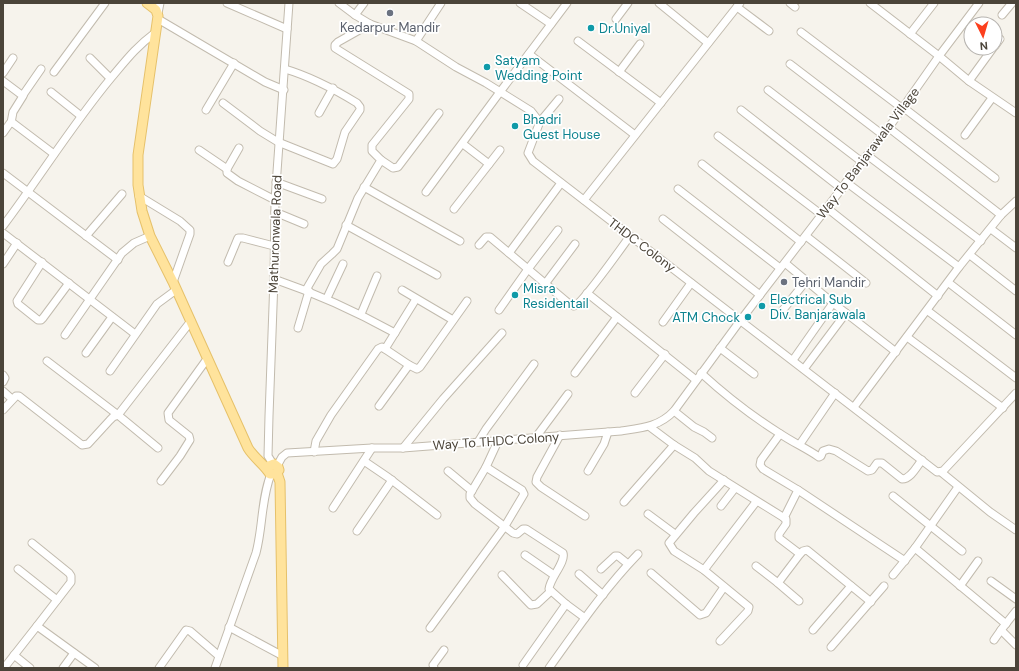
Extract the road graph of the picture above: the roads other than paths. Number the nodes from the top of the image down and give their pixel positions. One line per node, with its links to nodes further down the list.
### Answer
1 (105, 3): 42 (street)
2 (147, 3): 19 (main road)
3 (160, 3): 19 (street)
4 (227, 3): 24 (street)
5 (289, 3): 24 (street, Mathuronwala Road)
6 (339, 3): 18 (street)
7 (364, 3): 18 (street)
8 (441, 3): 29 (street)
9 (520, 3): 22 (street)
10 (567, 3): 22 (street)
11 (628, 3): 21 (street)
12 (659, 3): 31 (street)
13 (870, 3): 28 (street)
14 (934, 3): 28 (street)
15 (979, 3): 34 (street, Way To Banjarawala Village)
16 (1012, 3): 20 (street)
17 (738, 5): 25 (street); 31 (street)
18 (355, 15): 23 (street)
19 (158, 16): 26 (main road); 38 (street)
20 (1002, 16)
21 (616, 19)
22 (553, 22): 33 (street)
23 (370, 24): 29 (street); 80 (street)
24 (287, 29): 41 (street, Mathuronwala Road)
25 (769, 31)
26 (156, 32): 45 (street); 96 (main road)
27 (801, 32): 58 (street)
28 (910, 34): 34 (street)
29 (416, 41): 52 (street)
30 (578, 41): 43 (street)
31 (708, 43): 57 (street)
32 (640, 44): 43 (street)
33 (529, 54): 52 (street); 69 (street)
34 (939, 56): 47 (street); 58 (street, Way To Banjarawala Village)
35 (987, 56): 47 (street)
36 (13, 58): 44 (street)
37 (90, 58): 45 (street)
38 (234, 63): 49 (street); 59 (street)
39 (790, 64): 70 (street)
40 (41, 69): 53 (street)
41 (285, 69): 48 (street); 49 (street, Mathuronwala Road)
42 (54, 72)
43 (619, 72): 57 (street)
44 (3, 73)
45 (110, 78): 64 (street)
46 (3, 81): 53 (street)
47 (969, 81): 54 (street)
48 (333, 88): 61 (street); 73 (street)
49 (284, 90): 73 (street, Mathuronwala Road)
50 (768, 90): 81 (street)
51 (51, 92): 64 (street)
52 (500, 92): 66 (street); 74 (street)
53 (23, 95): 65 (street)
54 (992, 98): 62 (street); 71 (street)
55 (559, 99): 66 (street)
56 (223, 103): 73 (street)
57 (661, 103): 69 (street)
58 (903, 109): 67 (street, Way To Banjarawala Village); 86 (street)
59 (206, 110)
60 (741, 110): 92 (street)
61 (319, 113)
62 (1016, 113)
63 (439, 114): 80 (street)
64 (81, 116): 78 (street)
65 (11, 123): 68 (street); 78 (street)
66 (539, 123): 89 (street, THDC Colony)
67 (889, 128): 70 (street, Way To Banjarawala Village); 105 (street)
68 (3, 132)
69 (635, 135): 99 (street)
70 (883, 135): 79 (street, Way To Banjarawala Village)
71 (965, 135)
72 (718, 136): 104 (street)
73 (278, 142): 87 (street, Mathuronwala Road)
74 (463, 144): 82 (street); 93 (street)
75 (239, 148): 84 (street)
76 (199, 150): 84 (street)
77 (500, 150): 82 (street)
78 (54, 154): 94 (street)
79 (867, 155): 81 (street, Way To Banjarawala Village); 117 (street)
80 (381, 160): 90 (street)
81 (862, 162): 88 (street, Way To Banjarawala Village)
82 (489, 164): 102 (street)
83 (702, 164): 116 (street)
84 (227, 169): 98 (street)
85 (3, 173): 94 (street)
86 (995, 178)
87 (276, 182): 97 (street); 98 (street, Mathuronwala Road)
88 (846, 182): 92 (street, Way To Banjarawala Village); 132 (street)
89 (561, 183): 99 (street, THDC Colony); 124 (street)
90 (364, 187): 108 (street); 118 (street)
91 (678, 189): 131 (street)
92 (842, 189): 101 (street, Way To Banjarawala Village)
93 (426, 192)
94 (28, 193): 109 (street); 113 (street)
95 (122, 194): 113 (street)
96 (138, 196): 114 (main road); 143 (street)
97 (322, 199)
98 (275, 200): 103 (street, Mathuronwala Road)
99 (584, 200): 115 (street, THDC Colony)
100 (1016, 201): 105 (street)
101 (827, 208): 104 (street, Way To Banjarawala Village); 149 (street)
102 (454, 209)
103 (275, 212): 107 (street); 122 (street, Mathuronwala Road)
104 (822, 215): 116 (street, Way To Banjarawala Village)
105 (1001, 215): 110 (street)
106 (663, 219): 148 (street)
107 (304, 224)
108 (346, 225): 134 (street); 144 (street)
109 (3, 226)
110 (991, 228): 117 (street); 123 (street)
111 (558, 230): 133 (street)
112 (3, 233): 119 (street)
113 (86, 236): 126 (street)
114 (150, 236): 126 (street); 143 (main road)
115 (630, 236): 138 (street, THDC Colony); 147 (street)
116 (804, 239): 131 (street, Way To Banjarawala Village); 140 (street)
117 (981, 240): 125 (street)
118 (460, 241)
119 (17, 243): 127 (street); 129 (street)
120 (575, 244): 142 (street)
121 (479, 245): 124 (street)
122 (274, 246): 128 (street); 136 (street, Mathuronwala Road)
123 (1016, 248)
124 (509, 253): 133 (street)
125 (970, 255): 132 (street); 146 (street)
126 (118, 260): 152 (street)
127 (42, 262): 139 (street); 139 (street)
128 (228, 262)
129 (3, 264)
130 (343, 264): 150 (street)
131 (782, 266): 137 (street); 148 (street, Way To Banjarawala Village)
132 (959, 267): 141 (street)
133 (528, 269): 142 (street); 155 (street)
134 (437, 275)
135 (377, 276): 159 (street)
136 (274, 279): 144 (street); 220 (street, Mathuronwala Road)
137 (806, 281): 154 (street); 156 (street)
138 (691, 282): 164 (street, THDC Colony); 165 (street)
139 (69, 283): 152 (street)
140 (866, 283)
141 (949, 283): 149 (street); 171 (street)
142 (545, 284): 147 (street)
143 (174, 286): 163 (main road); 169 (street)
144 (307, 290): 150 (street); 166 (street)
145 (402, 290): 151 (street)
146 (1016, 291)
147 (587, 293): 161 (street)
148 (760, 295): 164 (street, Way To Banjarawala Village)
149 (938, 296): 157 (street)
150 (327, 298): 159 (street)
151 (416, 299): 162 (street); 167 (street)
152 (90, 300): 160 (street); 170 (street)
153 (467, 300): 162 (street)
154 (833, 303): 158 (street); 179 (street)
155 (499, 310)
156 (782, 311)
157 (928, 311): 172 (street); 189 (street)
158 (846, 312): 175 (street); 183 (street)
159 (361, 314): 167 (street)
160 (112, 317): 169 (street); 176 (street)
161 (617, 317): 177 (street); 185 (street)
162 (453, 320): 182 (street)
163 (190, 321): 178 (main road); 202 (street)
164 (740, 321): 173 (street); 179 (street, THDC Colony)
165 (663, 322)
166 (298, 328)
167 (396, 333): 174 (street)
168 (502, 333): 215 (street)
169 (135, 334): 184 (street)
170 (65, 335)
171 (1016, 335)
172 (907, 337): 175 (street); 199 (street)
173 (720, 348): 186 (street); 188 (street)
174 (385, 349): 182 (street); 216 (street)
175 (896, 352): 198 (street)
176 (86, 353)
177 (665, 354): 188 (street); 192 (street)
178 (207, 359): 220 (main road); 226 (street)
179 (793, 360): 183 (street, THDC Colony)
180 (47, 361): 202 (street)
181 (534, 364): 210 (street)
182 (409, 365): 197 (street)
183 (804, 369): 193 (street, THDC Colony)
184 (110, 371)
185 (575, 373)
186 (754, 374)
187 (3, 375): 190 (street)
188 (698, 377): 201 (street, Way To THDC Colony); 205 (street)
189 (1016, 378)
190 (3, 382)
191 (3, 391): 196 (street)
192 (635, 393)
193 (835, 393): 198 (street, THDC Colony); 211 (street)
194 (1016, 393): 199 (street)
195 (568, 394): 207 (street)
196 (12, 399): 200 (street); 202 (street)
197 (379, 406)
198 (854, 407): 217 (street, THDC Colony)
199 (1003, 408): 223 (street)
200 (3, 410)
201 (674, 411): 203 (street, Way To THDC Colony); 208 (street)
202 (118, 416): 213 (street)
203 (650, 427): 204 (street, Way To THDC Colony); 212 (street)
204 (608, 432): 206 (street, Way To THDC Colony); 222 (street)
205 (780, 434): 211 (street); 229 (street)
206 (560, 435): 207 (street, Way To THDC Colony); 238 (street)
207 (536, 437): 209 (street, Way To THDC Colony)
208 (712, 438)
209 (498, 441): 210 (street, Way To THDC Colony); 219 (street)
210 (478, 442): 215 (street, Way To THDC Colony)
211 (800, 444): 217 (street)
212 (674, 445): 225 (street); 232 (street)
213 (158, 448)
214 (372, 448): 215 (street, Way To THDC Colony); 216 (street, Way To THDC Colony); 218 (street)
215 (403, 448)
216 (314, 452): 220 (street, Way To THDC Colony)
217 (922, 460): 223 (street, THDC Colony)
218 (364, 461): 224 (street); 235 (street)
219 (486, 467): 230 (street); 240 (street)
220 (273, 469): 280 (street); 292 (main road)
221 (448, 471): 230 (street)
222 (588, 471)
223 (941, 472): 227 (street, THDC Colony)
224 (392, 480): 237 (street); 243 (street)
225 (724, 480): 228 (street); 244 (street)
226 (161, 481)
227 (958, 487): 241 (street); 242 (street, THDC Colony)
228 (735, 488): 233 (street); 234 (street)
229 (798, 490): 239 (street); 251 (street)
230 (472, 491): 240 (street)
231 (893, 496): 241 (street)
232 (624, 502)
233 (756, 502): 239 (street); 257 (street)
234 (721, 506)
235 (333, 508)
236 (648, 514): 244 (street)
237 (437, 515)
238 (585, 516)
239 (784, 518): 249 (street)
240 (505, 526): 261 (street); 281 (street)
241 (930, 526): 246 (street); 247 (street)
242 (1015, 527)
243 (357, 531)
244 (675, 534): 257 (street)
245 (32, 543): 272 (street)
246 (916, 548): 251 (street); 267 (street)
247 (962, 550)
248 (638, 554): 253 (street)
249 (800, 554): 264 (street); 265 (street)
250 (525, 555): 261 (street)
251 (905, 561): 262 (street)
252 (978, 561): 267 (street)
253 (628, 564): 256 (street); 270 (street)
254 (756, 566): 264 (street)
255 (18, 569): 272 (street)
256 (601, 570)
257 (704, 570): 268 (street)
258 (651, 573): 268 (street)
259 (579, 574): 270 (street)
260 (502, 575): 269 (street)
261 (554, 575): 269 (street)
262 (893, 575)
263 (991, 581): 271 (street)
264 (778, 583): 273 (street)
265 (851, 586): 274 (street); 282 (street)
266 (884, 586): 274 (street)
267 (960, 586): 278 (street)
268 (724, 587): 285 (street)
269 (551, 591): 275 (street)
270 (603, 595): 277 (street)
271 (1016, 599)
272 (57, 600): 279 (street)
273 (799, 601)
274 (871, 602): 287 (street)
275 (566, 604): 277 (street); 293 (street)
276 (1016, 611): 278 (street)
277 (585, 618): 302 (street)
278 (1006, 624): 283 (street)
279 (37, 626): 289 (street); 290 (street)
280 (229, 627): 291 (street); 292 (street)
281 (430, 628)
282 (813, 630)
283 (1001, 630): 284 (street); 286 (street)
284 (994, 640)
285 (720, 641)
286 (1016, 645)
287 (831, 647)
288 (444, 650): 301 (street)
289 (74, 653): 296 (street); 297 (street)
290 (14, 655): 294 (street); 295 (street)
291 (219, 656): 298 (street); 299 (street)
292 (283, 656): 300 (main road)
293 (523, 665)
294 (4, 668)
295 (30, 668)
296 (63, 668)
297 (95, 668)
298 (159, 668)
299 (215, 668)
300 (283, 668)
301 (434, 668)
302 (549, 668)

